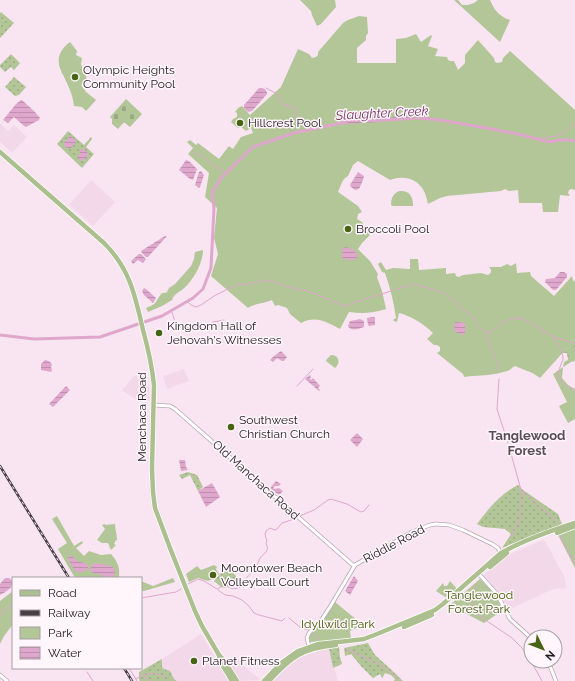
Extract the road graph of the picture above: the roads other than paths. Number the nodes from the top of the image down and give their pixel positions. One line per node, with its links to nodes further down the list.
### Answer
1 (0, 152): 2 (main road, Menchaca Road)
2 (153, 405): 6 (street, Old Manchaca Road); 10 (main road, Menchaca Road)
3 (575, 523): 5 (main road)
4 (575, 526): 7 (main road)
5 (502, 553): 6 (street, Riddle Road); 7 (main road)
6 (354, 566): 9 (street, Riddle Road)
7 (479, 574): 8 (street); 9 (main road)
8 (523, 631)
9 (309, 648): 11 (main road); 13 (main road)
10 (219, 655): 16 (main road, Menchaca Road); 17 (main road, Menchaca Road)
11 (278, 666): 13 (main road); 18 (main road)
12 (551, 669): 20 (street)
13 (277, 672): 19 (main road)
14 (0, 675): 15 (street)
15 (6, 681)
16 (232, 681)
17 (237, 681)
18 (264, 681)
19 (269, 681)
20 (556, 681)

